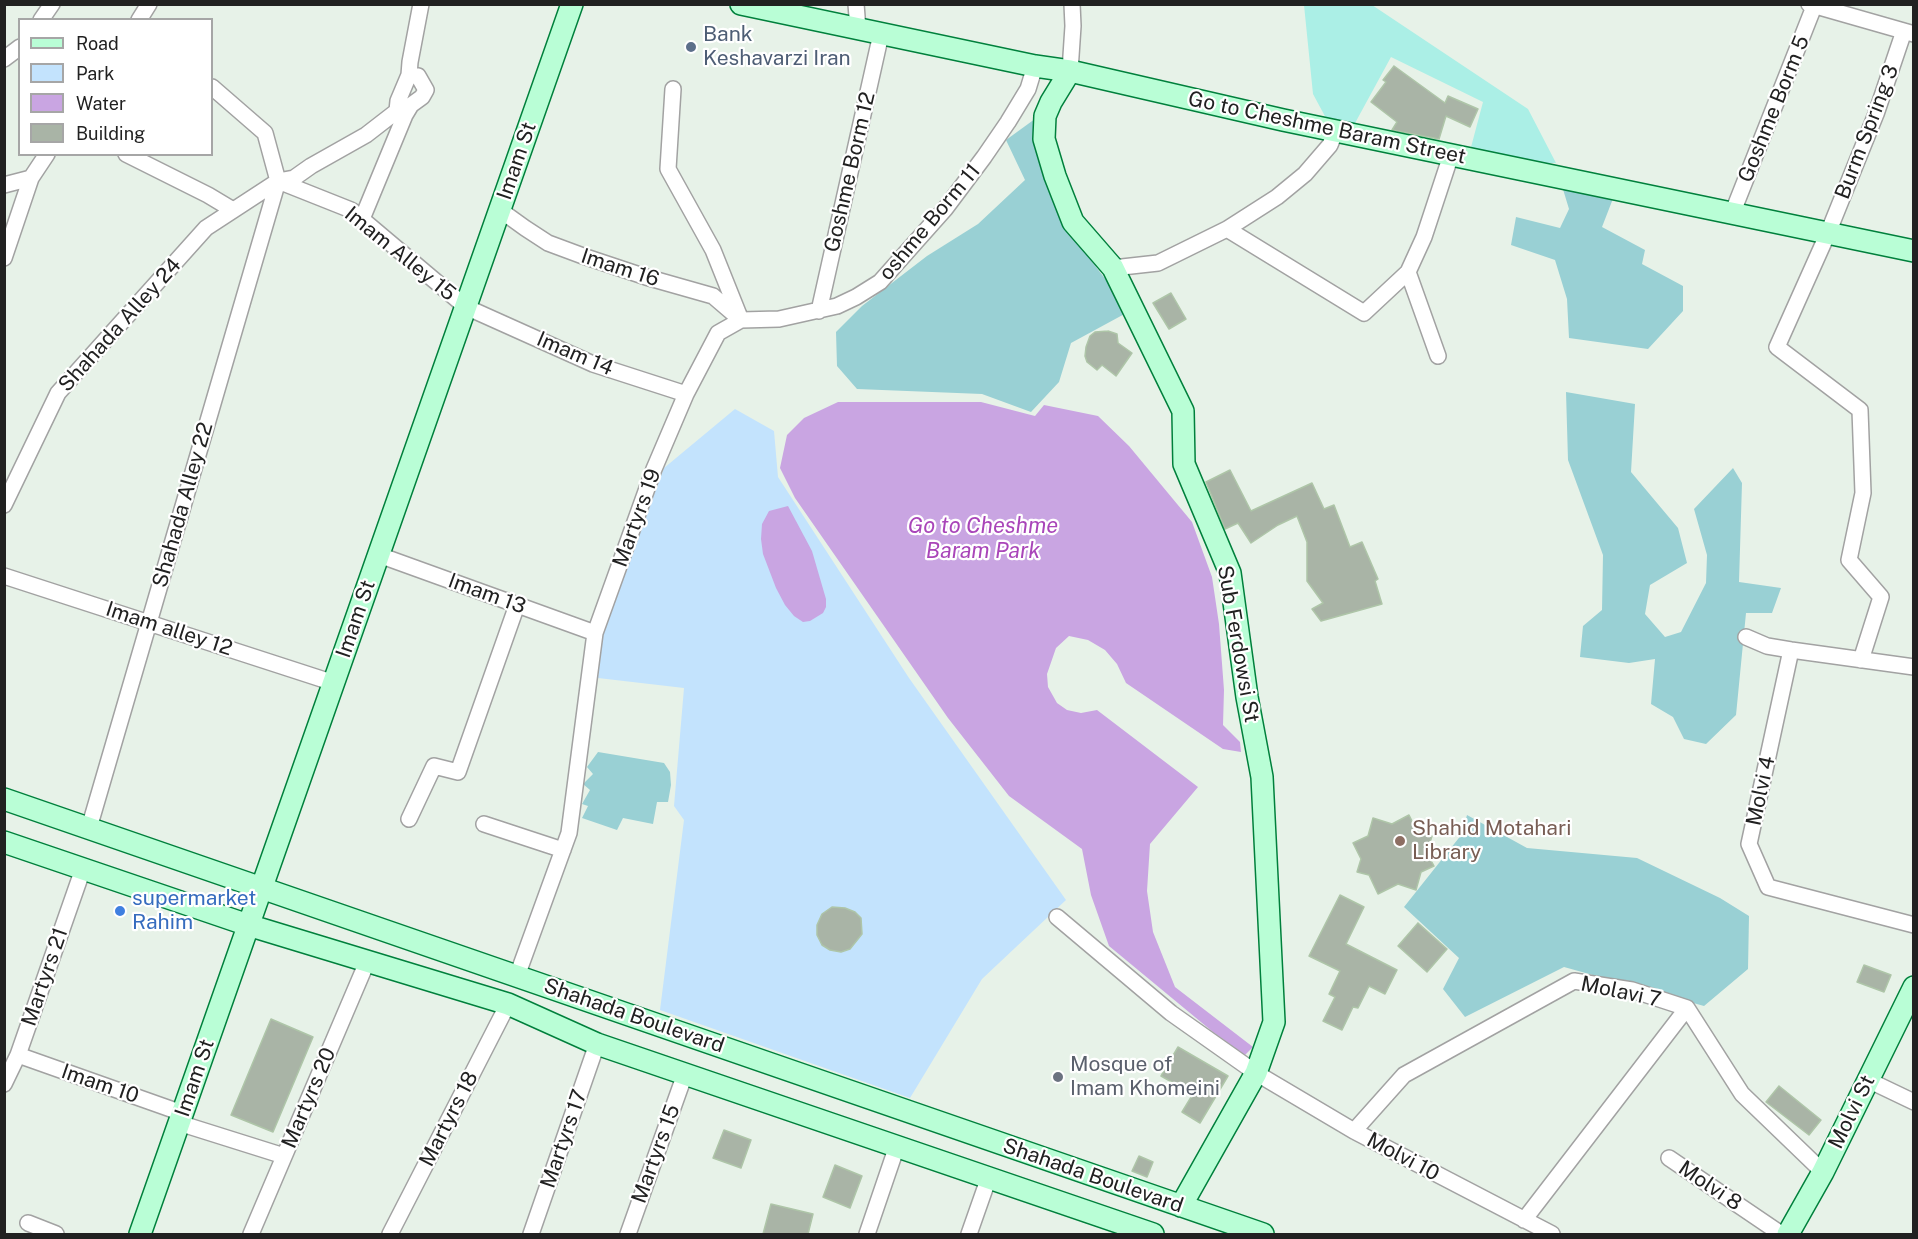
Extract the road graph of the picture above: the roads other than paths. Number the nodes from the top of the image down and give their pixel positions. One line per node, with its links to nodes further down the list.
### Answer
1 (52, 4): 10 (street)
2 (149, 4): 11 (street)
3 (421, 4): 19 (street, Shahada Alley 24)
4 (572, 4): 30 (main road, Imam St)
5 (741, 4): 9 (main road, Go to Cheshme Baram Street)
6 (855, 4): 12 (street)
7 (1072, 4): 18 (street)
8 (1813, 5): 13 (street); 31 (street, Goshme Borm 5)
9 (815, 12): 12 (main road, Go to Cheshme Baram Street)
10 (42, 18)
11 (140, 18)
12 (858, 29): 14 (main road, Go to Cheshme Baram Street)
13 (1909, 33): 34 (street, Burm Spring 3)
14 (881, 34): 17 (main road, Go to Cheshme Baram Street); 40 (street, Goshme Borm 12)
15 (18, 48): 16 (street)
16 (4, 59)
17 (1035, 66): 18 (main road, Go to Cheshme Baram Street); 40 (street, oshme Borm 11)
18 (1070, 71): 22 (main road, Go to Cheshme Baram Street); 37 (main road, Sub Ferdowsi St)
19 (410, 75): 27 (street, Shahada Alley 24); 32 (street)
20 (213, 88): 27 (street)
21 (674, 89): 41 (street)
22 (1336, 130): 23 (main road, Go to Cheshme Baram Street); 33 (street)
23 (1451, 154): 31 (main road, Go to Cheshme Baram Street); 38 (street)
24 (46, 156): 26 (street)
25 (130, 156): 29 (street)
26 (31, 178): 28 (street); 36 (street)
27 (278, 181): 29 (street, Shahada Alley 24); 32 (street, Imam Alley 15); 48 (street, Shahada Alley 22)
28 (4, 185)
29 (233, 210): 44 (street, Shahada Alley 24)
30 (500, 210): 39 (main road, Imam St); 41 (street, Imam 16)
31 (1732, 214): 34 (main road, Go to Cheshme Baram Street)
32 (362, 219): 39 (street, Imam Alley 15)
33 (1227, 230): 37 (street); 38 (street)
34 (1828, 233): 35 (main road, Go to Cheshme Baram Street); 52 (street, Burm Spring 3)
35 (1914, 251)
36 (4, 258)
37 (1113, 268): 74 (main road, Sub Ferdowsi St)
38 (1408, 272): 42 (street)
39 (466, 306): 43 (street, Imam 14); 45 (main road, Imam St)
40 (819, 311): 41 (street, oshme Borm 11)
41 (741, 320): 43 (street, Martyrs 19)
42 (1438, 356)
43 (686, 394): 49 (street, Martyrs 19)
44 (4, 504)
45 (379, 555): 47 (street, Imam 13); 54 (main road, Imam St)
46 (4, 576): 48 (street, Imam alley 12)
47 (517, 605): 49 (street, Imam 13); 56 (street)
48 (149, 623): 54 (street, Imam alley 12); 58 (street, Shahada Alley 22)
49 (595, 633): 60 (street, Martyrs 19)
50 (1746, 637): 51 (street)
51 (1791, 650): 52 (street); 65 (street, Molvi 4)
52 (1861, 660): 53 (street)
53 (1914, 668)
54 (334, 683): 62 (main road, Imam St)
55 (4, 799): 58 (main road, Shahada Boulevard)
56 (409, 819)
57 (484, 824): 60 (street)
58 (89, 828): 62 (main road, Shahada Boulevard)
59 (4, 842): 61 (main road, Shahada Boulevard)
60 (563, 850): 67 (street, Martyrs 19)
61 (83, 869): 64 (main road, Shahada Boulevard); 72 (street, Martyrs 21)
62 (261, 888): 64 (main road, Imam St); 67 (main road, Shahada Boulevard)
63 (1057, 917): 74 (street, Molvi 10)
64 (248, 925): 66 (main road, Shahada Boulevard); 80 (main road, Imam St)
65 (1914, 925)
66 (367, 962): 69 (main road, Shahada Boulevard); 83 (street, Martyrs 20)
67 (518, 976): 73 (main road, Shahada Boulevard)
68 (1914, 987): 76 (main road, Molvi St)
69 (508, 1004): 71 (main road, Shahada Boulevard); 93 (street, Martyrs 18)
70 (1687, 1008): 81 (street, Molavi 7); 85 (street, Molavi 7); 88 (street)
71 (597, 1044): 75 (main road, Shahada Boulevard); 94 (street, Martyrs 17)
72 (18, 1055): 77 (street, Martyrs 21); 80 (street, Imam 10)
73 (769, 1063): 78 (main road); 87 (main road, Shahada Boulevard)
74 (1256, 1073): 81 (street, Molvi 10); 87 (main road, Sub Ferdowsi St)
75 (685, 1074): 78 (main road, Shahada Boulevard); 95 (street, Martyrs 15)
76 (1868, 1080): 79 (street); 85 (main road, Molvi St)
77 (4, 1084)
78 (750, 1096): 82 (main road, Shahada Boulevard)
79 (1914, 1102)
80 (181, 1118): 83 (street, Imam 10); 91 (main road, Imam St)
81 (1354, 1131): 88 (street, Molvi 10)
82 (897, 1146): 86 (main road, Shahada Boulevard); 96 (street)
83 (284, 1156): 92 (street, Martyrs 20)
84 (1669, 1158): 101 (street, Molvi 8)
85 (1823, 1172): 102 (main road, Molvi St)
86 (989, 1177): 97 (street); 98 (main road, Shahada Boulevard)
87 (1181, 1206): 99 (main road, Shahada Boulevard)
88 (1524, 1220): 100 (street, Molvi 10)
89 (27, 1223): 90 (street)
90 (56, 1234)
91 (140, 1234)
92 (251, 1234)
93 (390, 1234)
94 (531, 1234)
95 (628, 1234)
96 (867, 1234)
97 (969, 1234)
98 (1154, 1234)
99 (1263, 1234)
100 (1552, 1234)
101 (1781, 1234)
102 (1788, 1234)

